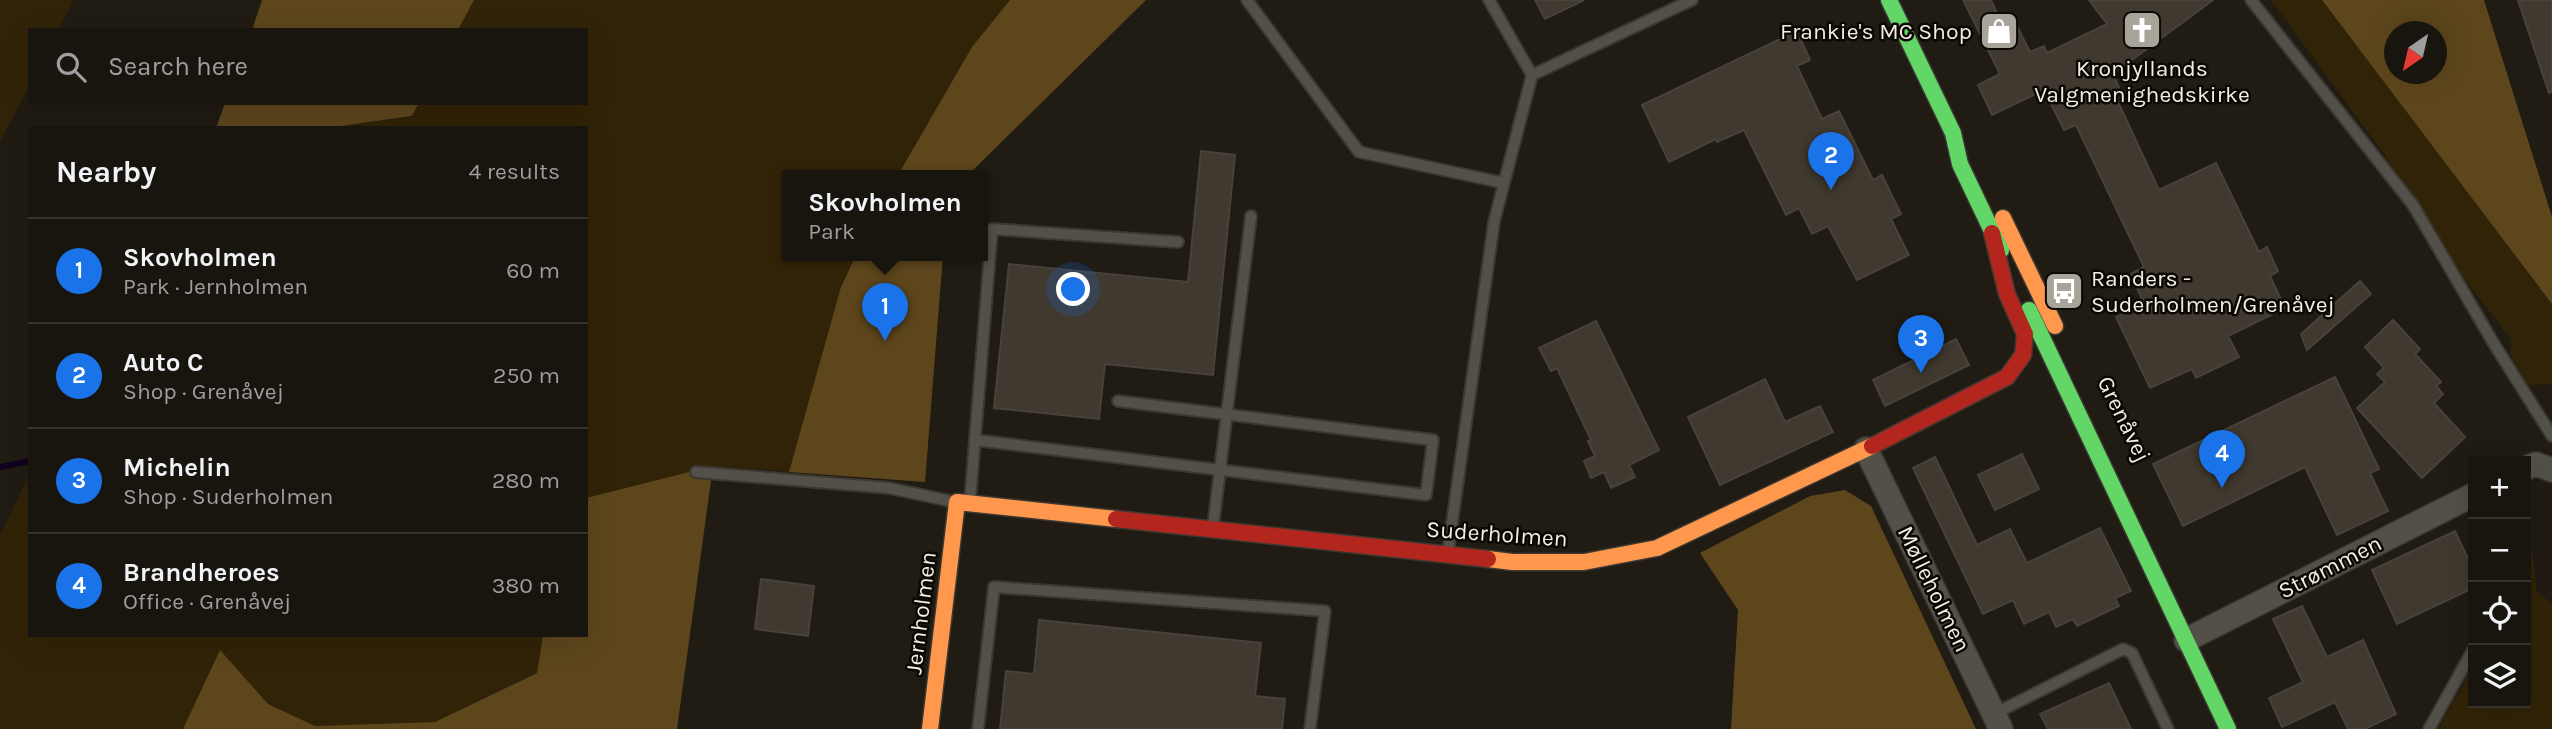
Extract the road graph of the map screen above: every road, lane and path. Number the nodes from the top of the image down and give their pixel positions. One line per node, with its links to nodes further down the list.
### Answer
1 (1247, 0): 8 (lane)
2 (1489, 0): 6 (lane)
3 (1692, 0): 6 (lane)
4 (1889, 0): 7 (street, Grenåvej)
5 (2252, 0): 15 (lane)
6 (1532, 75): 8 (lane)
7 (1953, 133): 10 (street, Grenåvej); 12 (street, Grenåvej)
8 (1504, 183): 25 (lane)
9 (1251, 216): 14 (lane)
10 (1992, 233): 17 (street, Suderholmen); 26 (street, Grenåvej)
11 (1178, 242): 16 (lane)
12 (2063, 343)
13 (1118, 401): 14 (lane)
14 (1227, 414): 19 (lane); 19 (lane)
15 (2552, 436)
16 (975, 440): 19 (lane); 23 (lane)
17 (1866, 449): 25 (street, Suderholmen); 28 (street, Mølleholmen)
18 (2531, 466): 20 (street)
19 (1220, 470): 24 (lane)
20 (2552, 470)
21 (696, 472): 23 (lane)
22 (2468, 498): 26 (street, Strømmen)
23 (964, 503): 24 (street, Suderholmen); 29 (street, Jernholmen)
24 (1213, 530): 25 (street, Suderholmen)
25 (1448, 555)
26 (2198, 634): 33 (street, Grenåvej)
27 (2468, 659): 34 (lane)
28 (1998, 721): 32 (lane)
29 (930, 729)
30 (978, 729): 31 (lane)
31 (1310, 729)
32 (2168, 729)
33 (2228, 729)
34 (2430, 729)

